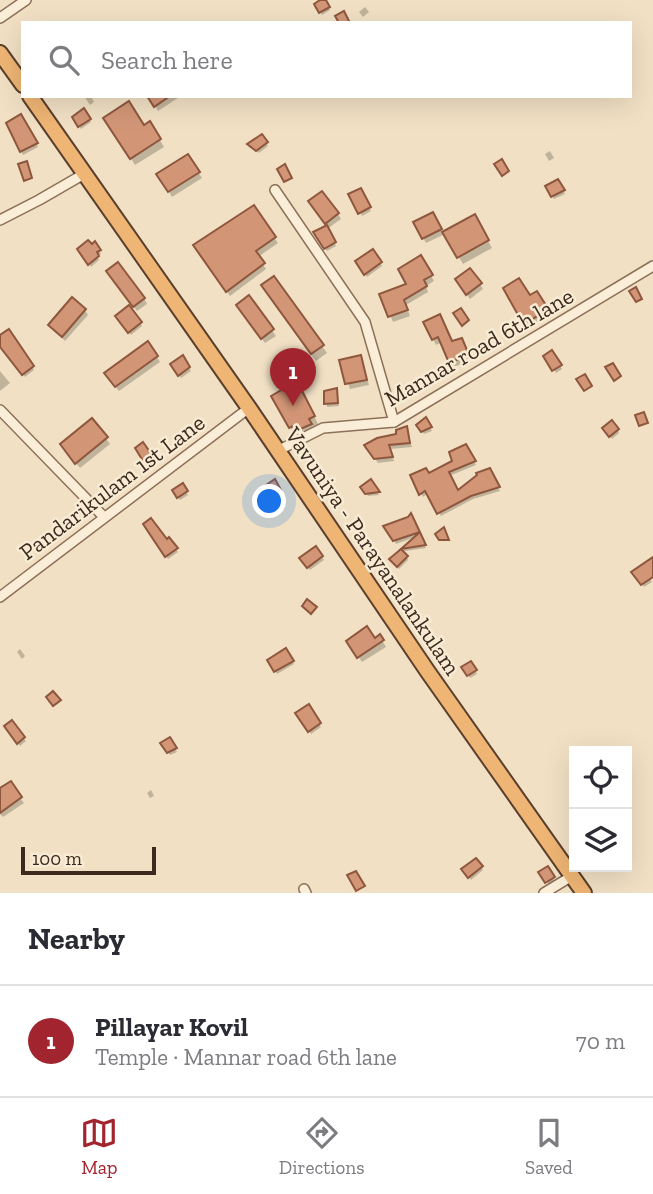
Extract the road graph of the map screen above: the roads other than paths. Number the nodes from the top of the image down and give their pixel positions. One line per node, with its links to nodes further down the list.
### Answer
1 (26, 0): 2 (street)
2 (0, 18)
3 (0, 53): 4 (highway)
4 (21, 82)
5 (31, 98): 6 (highway, Vavuniya - Parayanalankulam)
6 (84, 174): 8 (street); 10 (highway, Vavuniya - Parayanalankulam)
7 (275, 190): 12 (street)
8 (0, 220)
9 (653, 266): 12 (street, Mannar road 6th lane)
10 (248, 408): 13 (highway, Vavuniya - Parayanalankulam); 14 (street, Pandarikulam 1st Lane)
11 (0, 410): 14 (street)
12 (394, 422): 13 (street, Mannar road 6th lane)
13 (277, 451): 16 (highway, Vavuniya - Parayanalankulam)
14 (104, 517): 15 (street, Pandarikulam 1st Lane)
15 (0, 597)
16 (572, 876): 17 (street); 18 (highway, Vavuniya - Parayanalankulam)
17 (544, 893)
18 (584, 893)

